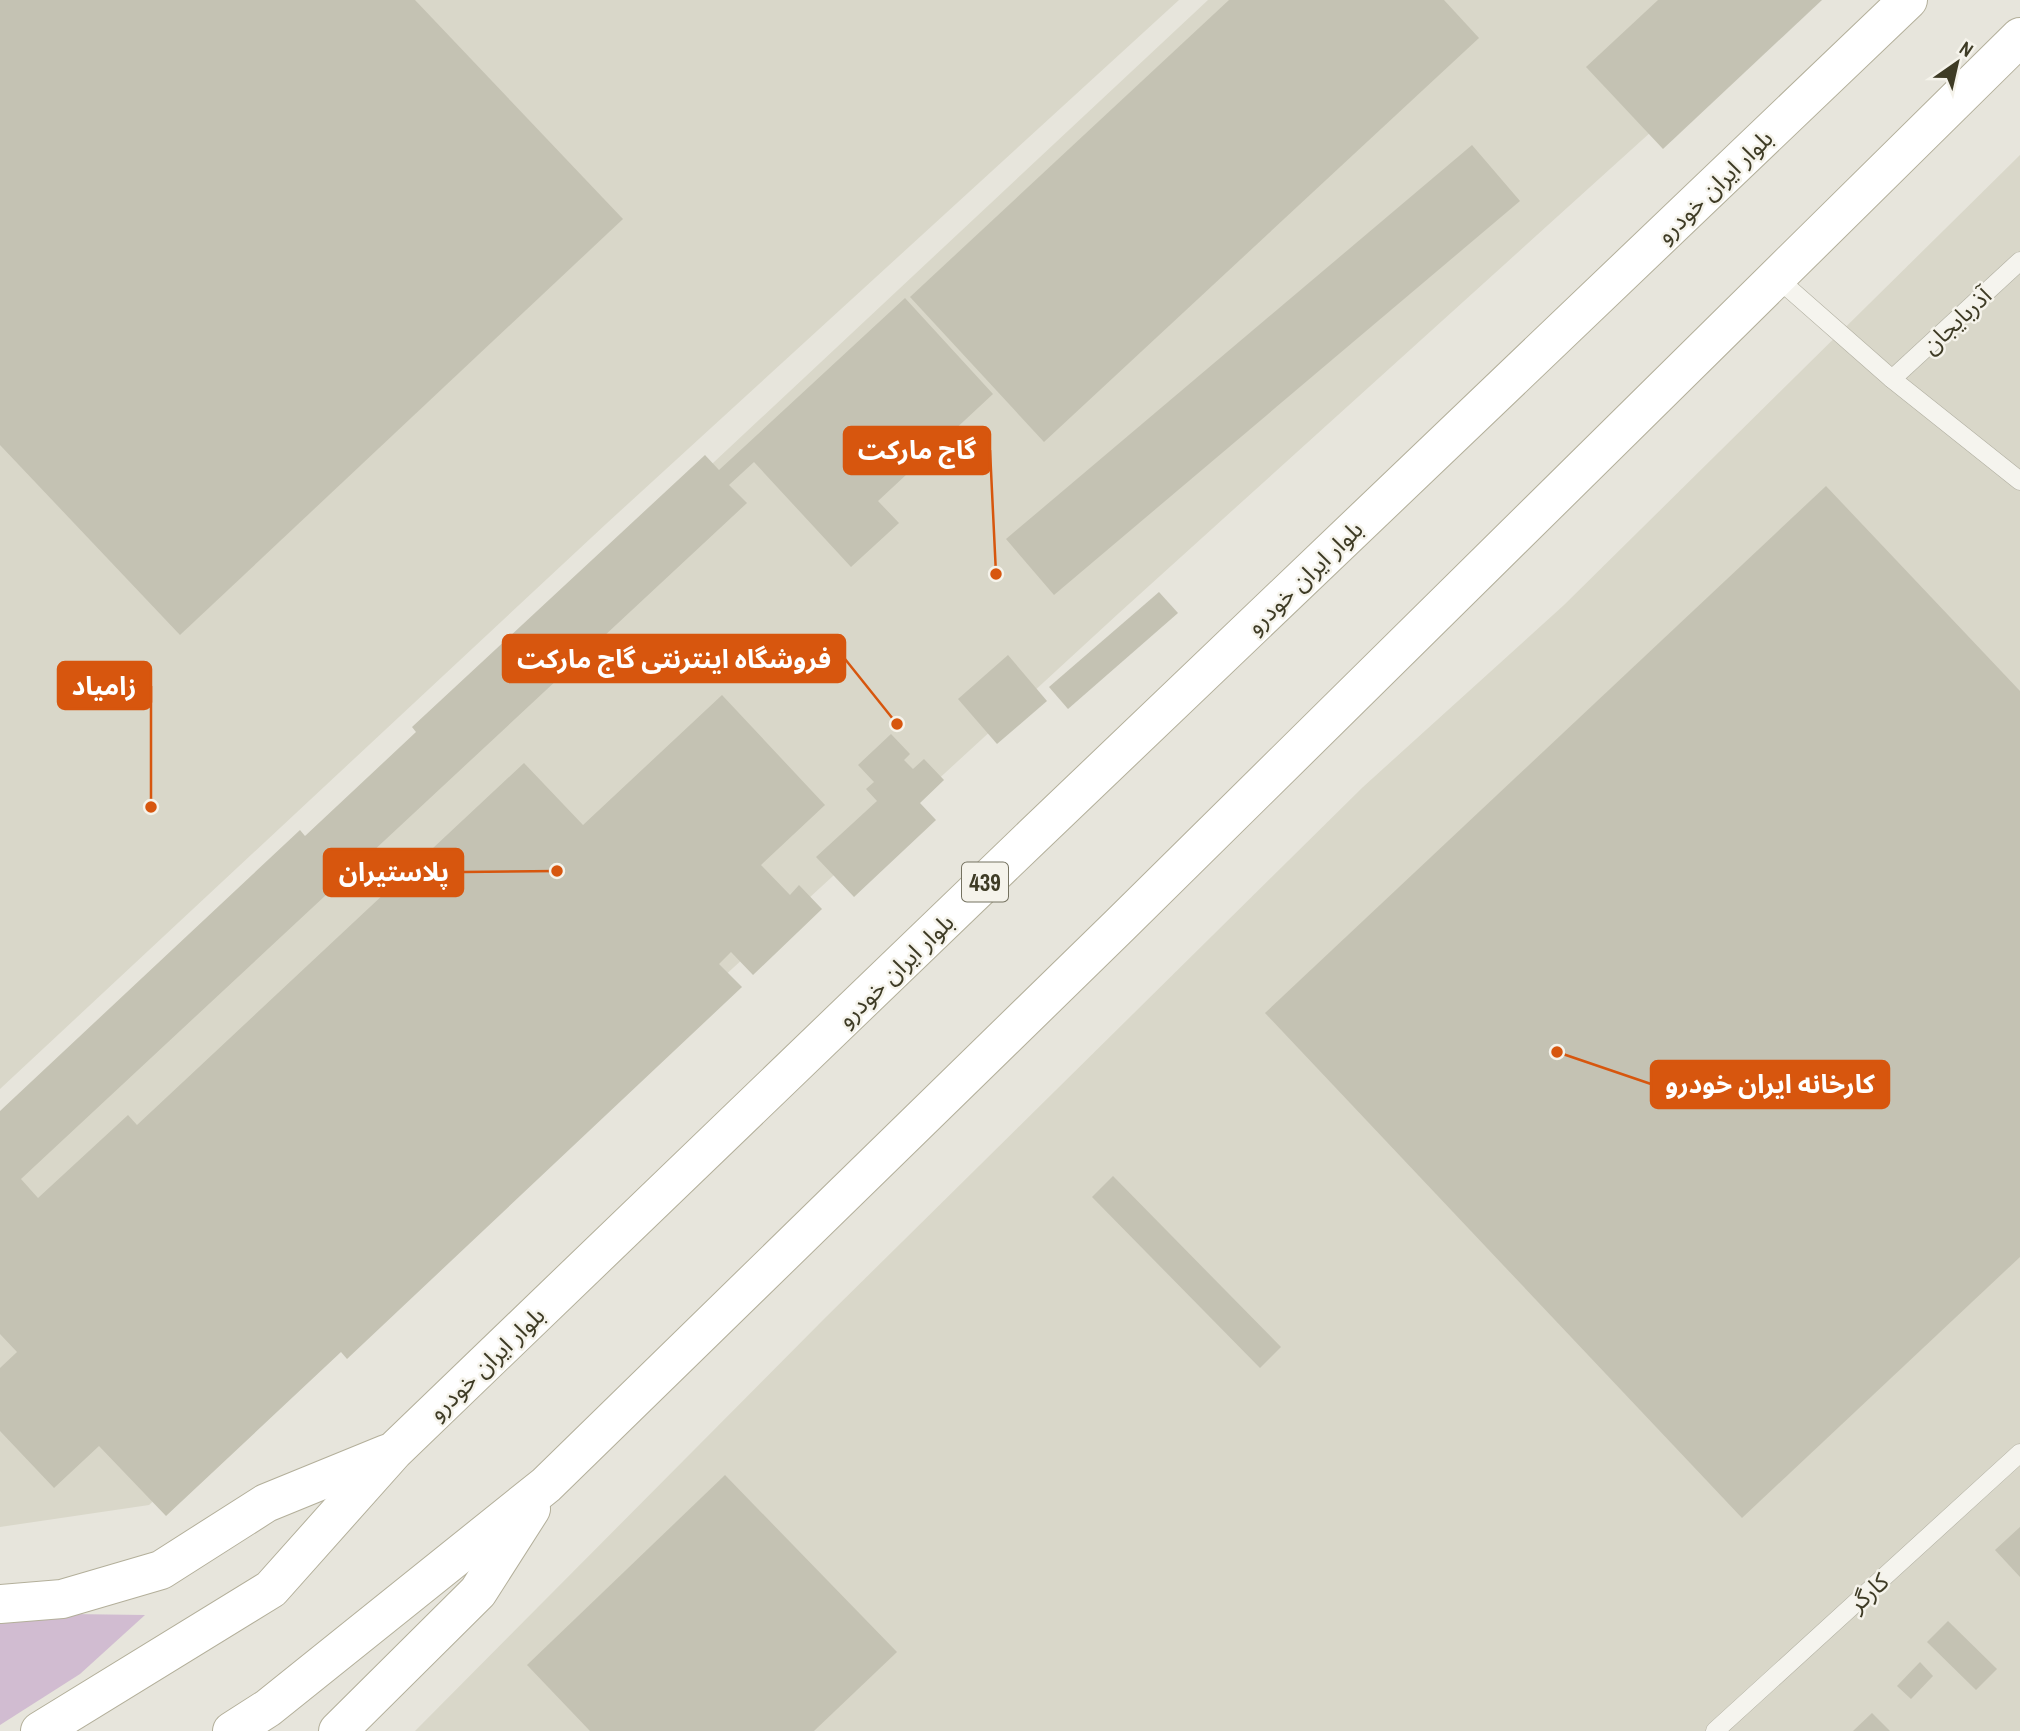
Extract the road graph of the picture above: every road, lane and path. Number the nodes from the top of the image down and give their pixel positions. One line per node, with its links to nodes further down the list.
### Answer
1 (1908, 0): 7 (main road, بلوار ایران خودرو / 439)
2 (2020, 37): 4 (main road)
3 (2020, 261): 5 (lane, آذربایجان)
4 (1776, 277): 5 (lane); 9 (main road)
5 (1892, 379): 6 (lane)
6 (2020, 481)
7 (394, 1451): 10 (main road); 11 (main road, بلوار ایران خودرو / 439)
8 (2020, 1453): 14 (lane, کارگر)
9 (546, 1485): 12 (main road); 13 (main road)
10 (0, 1604)
11 (40, 1731)
12 (232, 1731)
13 (338, 1731)
14 (1715, 1731)

